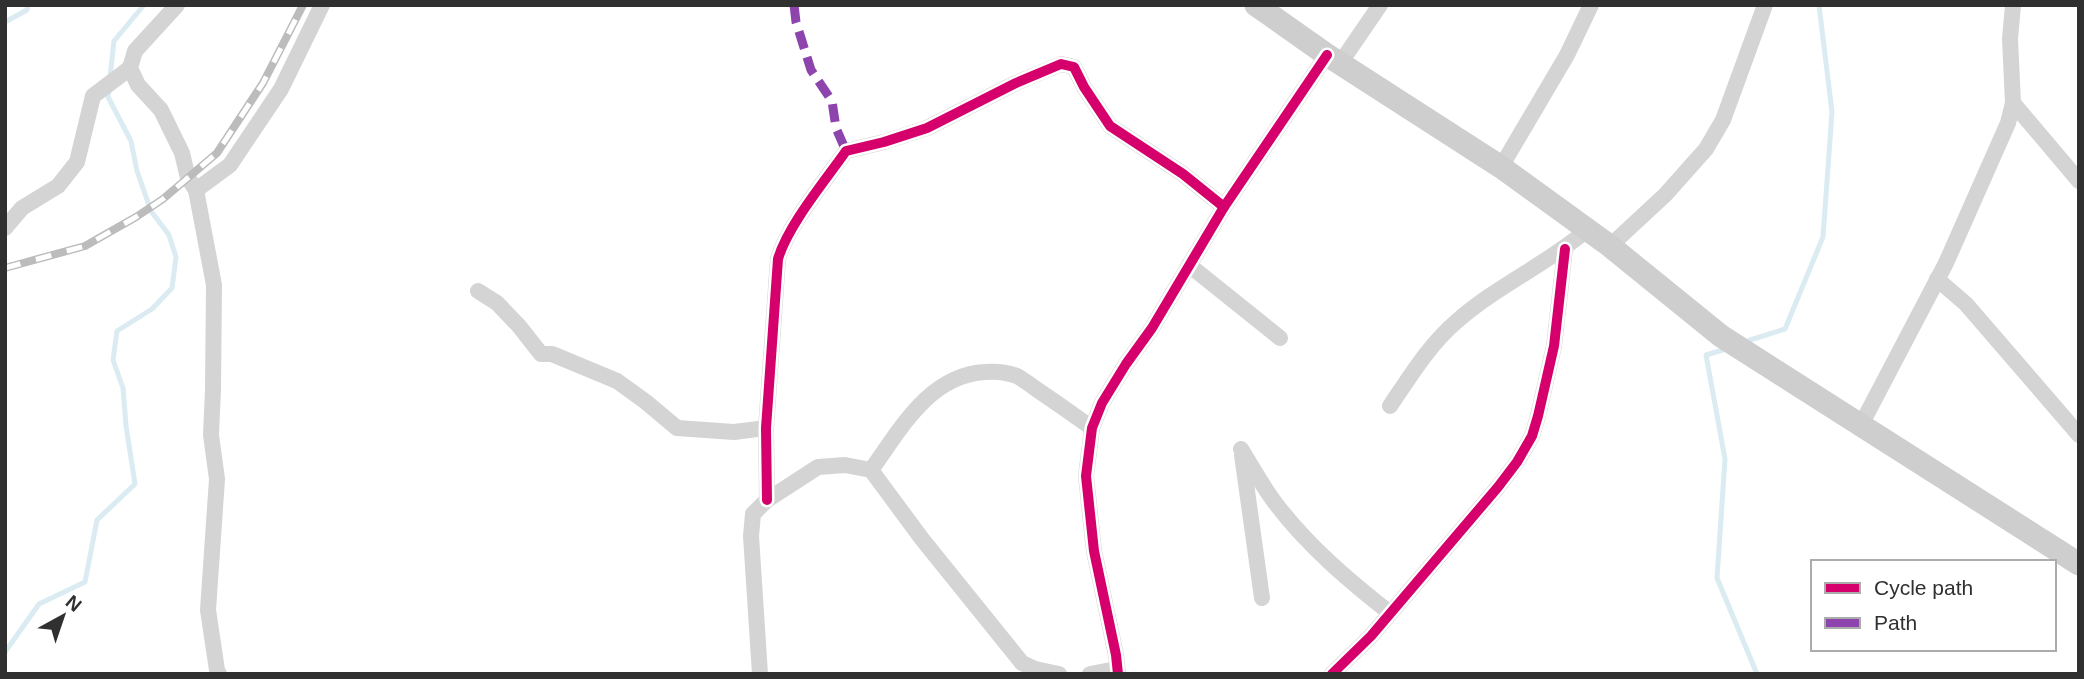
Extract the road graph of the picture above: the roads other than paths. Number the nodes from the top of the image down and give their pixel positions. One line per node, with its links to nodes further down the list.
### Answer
1 (177, 5): 9 (street)
2 (322, 5): 13 (street)
3 (1256, 5): 8 (main road)
4 (1380, 5): 8 (street)
5 (1591, 5): 11 (street)
6 (1765, 5): 17 (street)
7 (2013, 5): 10 (street)
8 (1334, 58): 11 (main road); 14 (street)
9 (130, 68): 13 (street); 15 (street)
10 (2013, 103): 12 (street); 20 (street)
11 (1501, 167): 16 (main road)
12 (2079, 181)
13 (196, 190): 34 (street)
14 (1224, 207): 19 (street); 25 (street)
15 (5, 228)
16 (1587, 230): 17 (main road); 18 (street)
17 (1610, 246): 24 (main road)
18 (1565, 249): 23 (street); 32 (street)
19 (1189, 265): 22 (street); 26 (street)
20 (1937, 279): 24 (street); 27 (street)
21 (478, 291): 25 (street)
22 (1279, 338)
23 (1390, 406)
24 (1861, 425): 30 (main road)
25 (766, 428): 29 (street)
26 (1092, 428): 28 (street); 33 (street)
27 (2079, 435)
28 (871, 470): 29 (street); 36 (street)
29 (767, 500): 35 (street)
30 (2079, 564)
31 (1262, 598): 32 (street)
32 (1390, 613): 38 (street)
33 (1117, 671): 37 (street)
34 (219, 674)
35 (760, 674)
36 (1059, 674)
37 (1090, 674)
38 (1332, 674)

